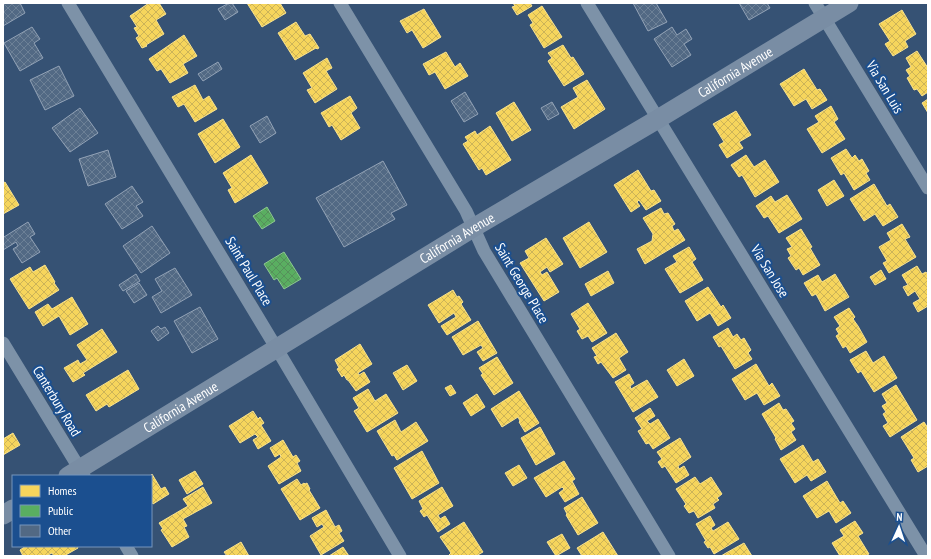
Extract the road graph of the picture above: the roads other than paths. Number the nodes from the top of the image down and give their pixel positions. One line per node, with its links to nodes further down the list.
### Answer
1 (68, 3): 10 (street, Saint Paul Place)
2 (340, 3): 8 (street, Saint George Place)
3 (587, 3): 6 (street, Via San Jose)
4 (849, 3): 5 (main road, California Avenue)
5 (820, 11): 6 (main road, California Avenue); 7 (street, Via San Luis)
6 (658, 119): 8 (main road, California Avenue); 18 (street, Via San Jose)
7 (928, 188)
8 (473, 228): 10 (main road, California Avenue); 17 (street, Saint George Place)
9 (3, 344): 11 (street, Canterbury Road)
10 (277, 349): 11 (main road, California Avenue); 16 (street, Saint Paul Place)
11 (77, 474)
12 (12, 510): 13 (main road)
13 (3, 515)
14 (127, 547): 15 (street)
15 (132, 556)
16 (400, 556)
17 (669, 556)
18 (926, 556)

